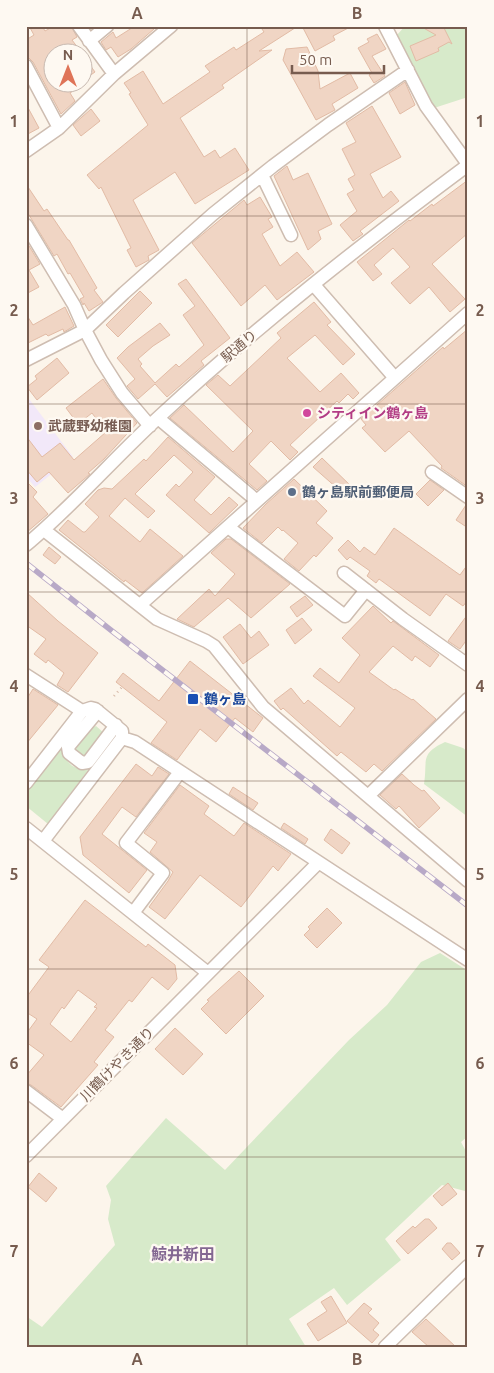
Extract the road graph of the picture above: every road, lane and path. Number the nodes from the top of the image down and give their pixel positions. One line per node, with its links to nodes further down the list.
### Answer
1 (79, 26): 5 (street)
2 (106, 26): 5 (street)
3 (171, 26): 8 (street)
4 (385, 26): 7 (street)
5 (89, 41): 8 (street)
6 (26, 66): 9 (street)
7 (408, 70): 11 (street); 12 (street)
8 (114, 74): 9 (street)
9 (59, 128): 10 (street)
10 (26, 151)
11 (468, 164): 15 (street, 駅通り)
12 (262, 175): 14 (street); 17 (street)
13 (26, 225): 17 (street)
14 (291, 235)
15 (314, 285): 19 (street); 20 (street, 駅通り)
16 (468, 312): 19 (street)
17 (85, 330): 18 (street); 20 (street)
18 (26, 360)
19 (395, 378): 23 (street)
20 (154, 422): 23 (street); 25 (street, 駅通り)
21 (432, 472): 22 (street)
22 (468, 497)
23 (257, 501): 24 (street)
24 (228, 527): 28 (street); 29 (street)
25 (44, 530): 26 (street, 駅通り); 29 (street)
26 (26, 546)
27 (344, 572): 28 (street)
28 (366, 590): 30 (street)
29 (140, 605): 41 (street)
30 (468, 664)
31 (26, 675): 35 (street)
32 (122, 687): 33 (path)
33 (114, 696)
34 (468, 699): 41 (street)
35 (82, 711): 36 (street); 40 (street)
36 (98, 711): 37 (street); 37 (street)
37 (116, 725): 38 (street)
38 (122, 738): 39 (street); 43 (street)
39 (180, 772): 44 (street); 46 (street)
40 (26, 783)
41 (368, 796): 45 (street)
42 (26, 828): 43 (street)
43 (43, 841): 46 (street)
44 (318, 862): 47 (street); 48 (street, 川鶴けやき通り)
45 (468, 881)
46 (133, 913): 48 (street)
47 (468, 960)
48 (208, 973): 50 (street, 川鶴けやき通り)
49 (26, 1091): 50 (street)
50 (63, 1119): 51 (street, 川鶴けやき通り)
51 (26, 1156)
52 (468, 1266): 53 (street)
53 (385, 1347)

